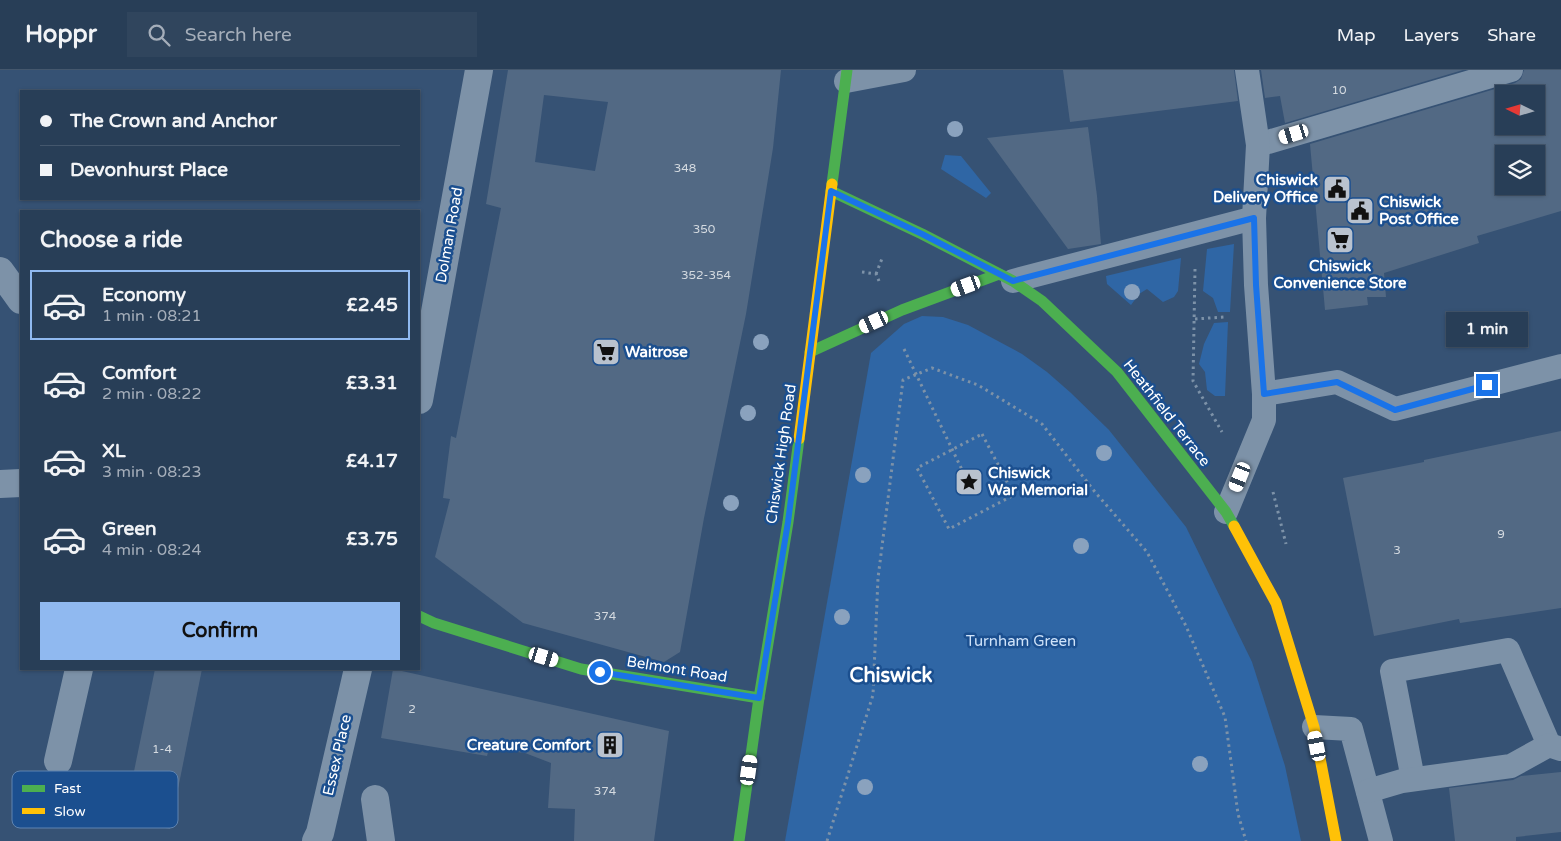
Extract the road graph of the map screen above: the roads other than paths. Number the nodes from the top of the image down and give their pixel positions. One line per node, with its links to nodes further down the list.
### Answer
1 (479, 70): 14 (street, Dolman Road)
2 (904, 70): 5 (lane)
3 (1247, 70): 6 (lane)
4 (1511, 70): 6 (lane)
5 (846, 76): 7 (main road, Chiswick High Road)
6 (1258, 145): 8 (lane)
7 (831, 191): 10 (main road, Heathfield Terrace); 12 (main road, Chiswick High Road)
8 (1254, 218): 10 (lane); 15 (lane)
9 (0, 271): 11 (street)
10 (1006, 277): 12 (main road); 18 (main road, Heathfield Terrace)
11 (20, 299)
12 (810, 352): 22 (main road, Chiswick High Road)
13 (1561, 366): 15 (lane)
14 (420, 394)
15 (1264, 394): 18 (lane)
16 (0, 484): 17 (street)
17 (20, 484)
18 (1226, 512): 23 (main road, Heathfield Terrace)
19 (420, 616): 22 (main road, Belmont Road)
20 (79, 670): 25 (street)
21 (358, 670): 29 (street, Essex Place)
22 (759, 698): 31 (main road, Chiswick High Road)
23 (1314, 727): 27 (lane); 32 (main road, Heathfield Terrace)
24 (1555, 747): 26 (lane); 26 (lane)
25 (58, 761)
26 (1413, 779): 27 (lane)
27 (1368, 791): 33 (lane)
28 (375, 799): 30 (street)
29 (316, 841)
30 (381, 841)
31 (739, 841)
32 (1336, 841)
33 (1381, 841)

